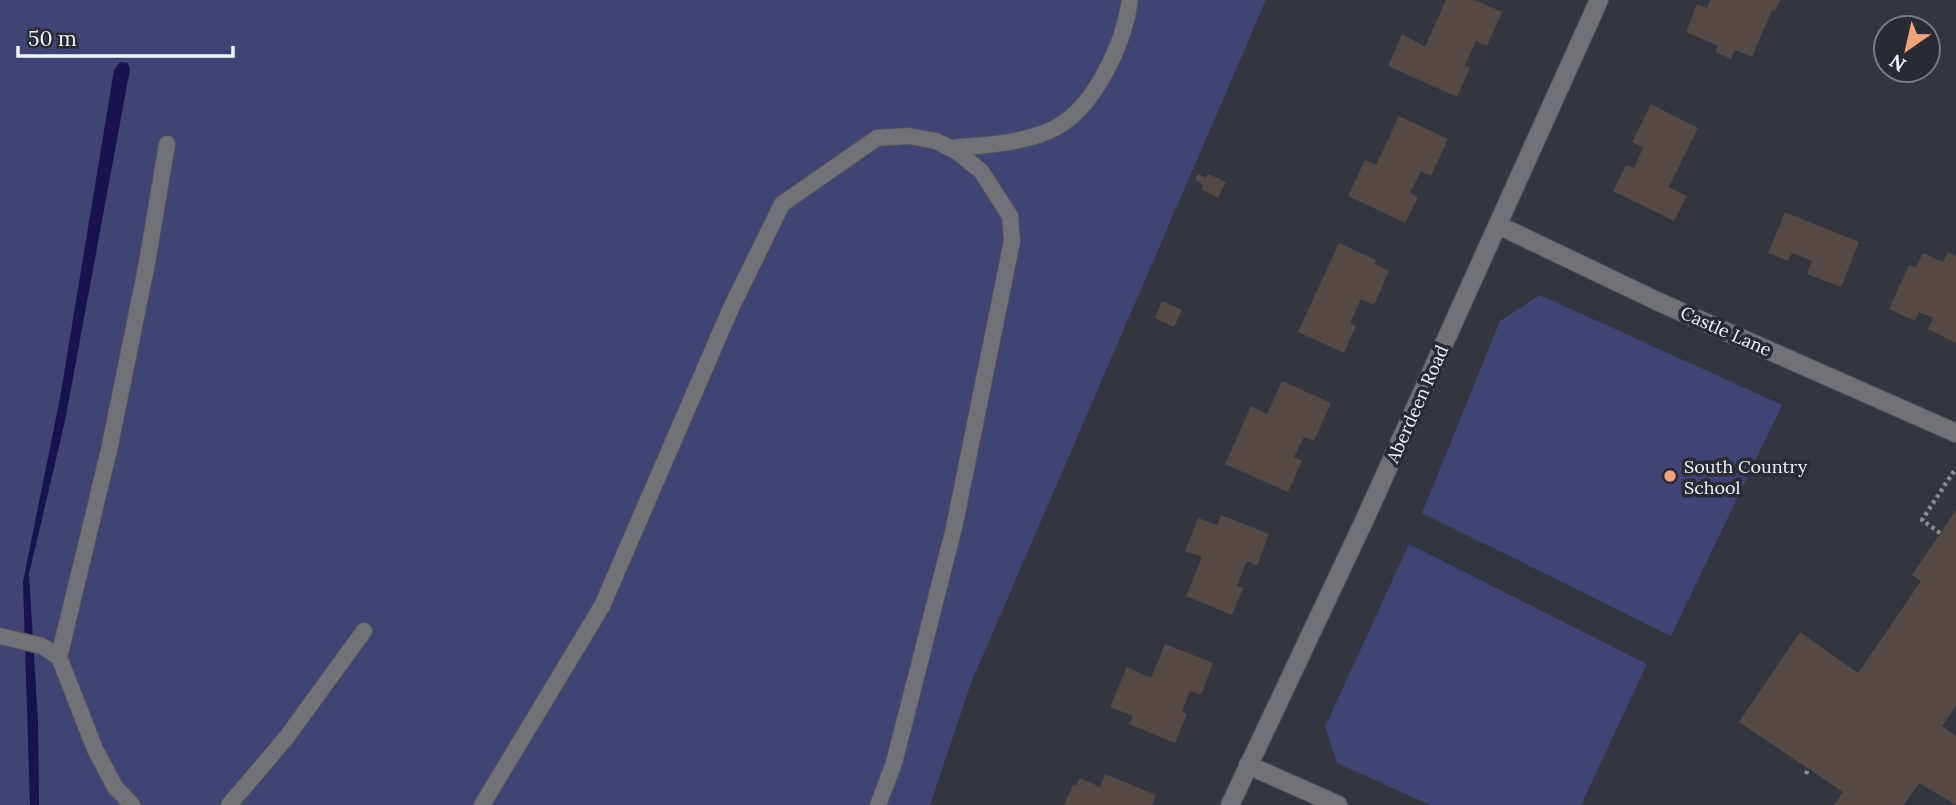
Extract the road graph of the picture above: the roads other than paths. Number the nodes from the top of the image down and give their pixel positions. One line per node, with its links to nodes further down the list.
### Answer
1 (1130, 0): 4 (lane)
2 (1599, 0): 5 (street, Aberdeen Road)
3 (167, 144): 9 (lane)
4 (950, 148): 13 (lane); 14 (lane)
5 (1498, 225): 6 (street, Castle Lane); 10 (street, Aberdeen Road)
6 (1956, 433)
7 (364, 631): 12 (lane)
8 (6, 637): 9 (lane)
9 (59, 657): 11 (lane)
10 (1248, 765): 15 (street, Aberdeen Road); 16 (street)
11 (132, 805)
12 (229, 805)
13 (482, 805)
14 (878, 805)
15 (1230, 805)
16 (1338, 805)

